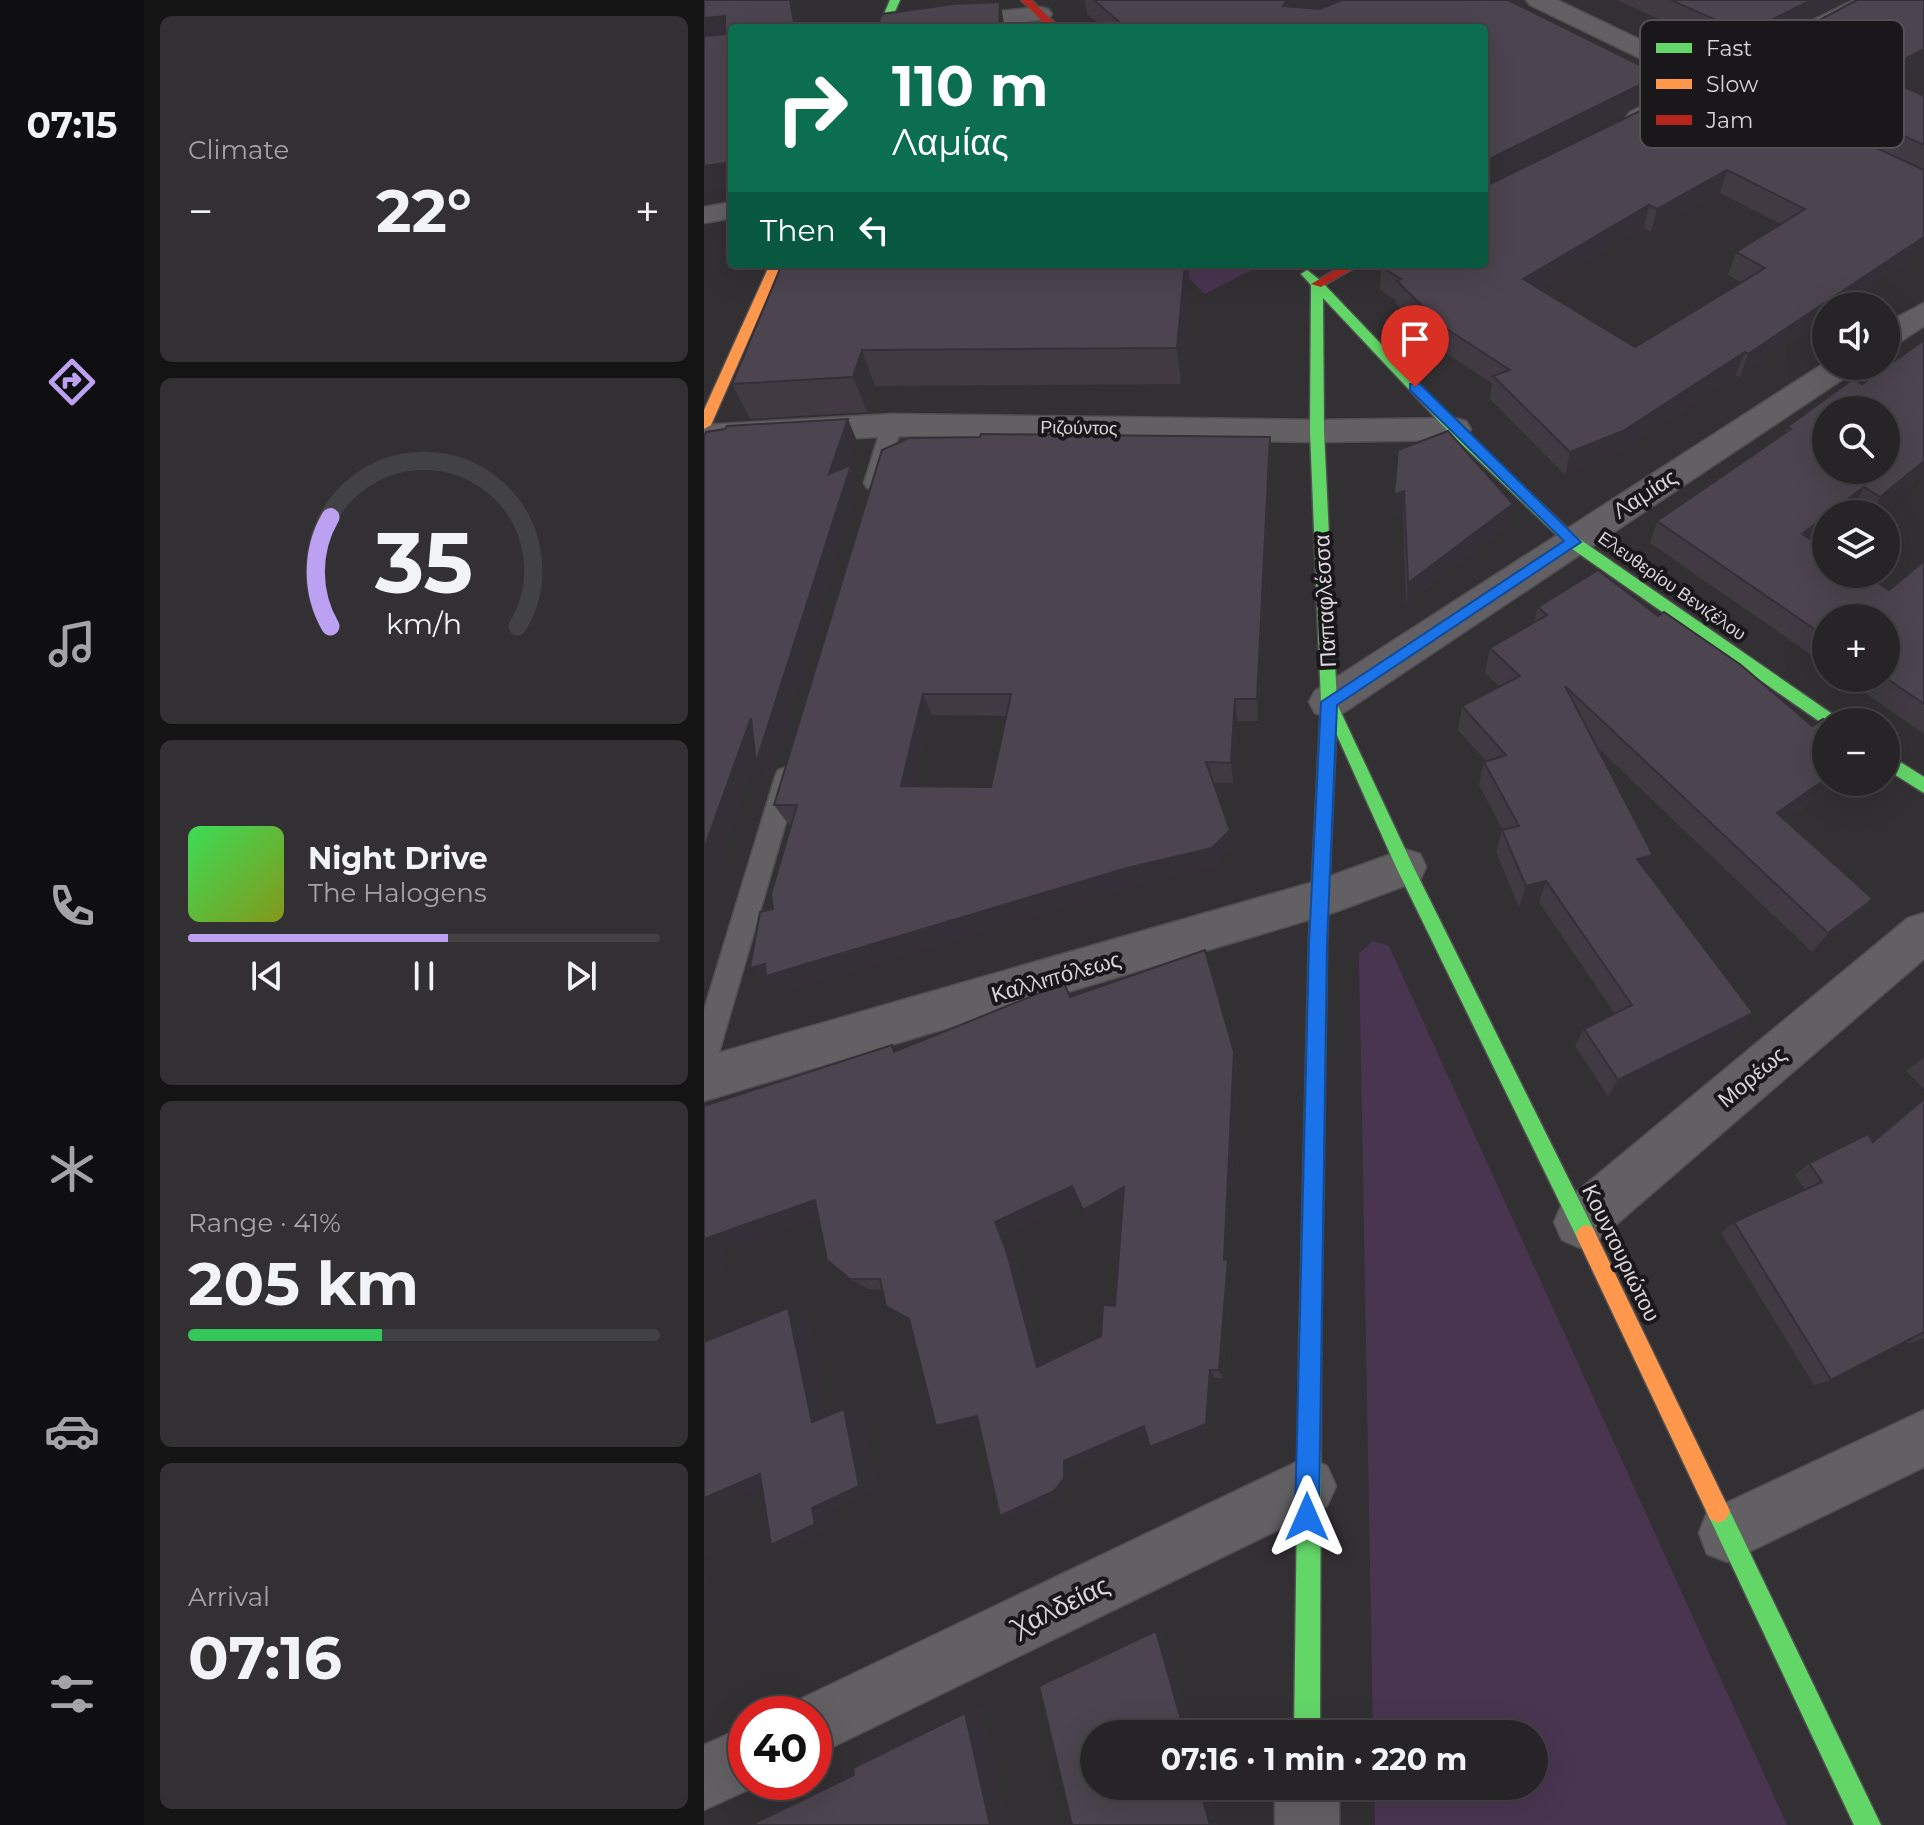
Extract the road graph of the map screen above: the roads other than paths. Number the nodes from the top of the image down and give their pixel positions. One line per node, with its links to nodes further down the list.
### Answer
1 (895, 0): 6 (street)
2 (1538, 0): 8 (street)
3 (1872, 0): 5 (street)
4 (1040, 14): 7 (street)
5 (1832, 20)
6 (885, 24)
7 (946, 24)
8 (1640, 49)
9 (1640, 117): 10 (street)
10 (1624, 125)
11 (728, 211): 12 (street)
12 (704, 215)
13 (774, 268): 20 (street)
14 (1301, 268): 16 (street, Ελευθερίου Βενιζέλου)
15 (1347, 268): 16 (street)
16 (1317, 284): 22 (street, Ελευθερίου Βενιζέλου); 23 (street, Παπαφλέσσα)
17 (1924, 312): 18 (street)
18 (1900, 328)
19 (1820, 380): 26 (street, Λαμίας)
20 (704, 425)
21 (892, 425): 23 (street, Ριζούντος); 24 (street, Ριζούντος); 25 (lane)
22 (1454, 429): 23 (street, Ριζούντος); 26 (street, Ελευθερίου Βενιζέλου)
23 (1317, 431): 27 (street, Παπαφλέσσα)
24 (704, 436)
25 (869, 500)
26 (1573, 542): 27 (street, Λαμίας); 28 (street, Ελευθερίου Βενιζέλου)
27 (1329, 702): 32 (street, Κουντουριώτου); 33 (street, Παπαφλέσσα)
28 (1812, 708)
29 (793, 756): 35 (lane)
30 (1900, 770): 31 (street)
31 (1924, 786)
32 (1405, 867): 33 (street, Καλλιπόλεως); 37 (street, Κουντουριώτου)
33 (1320, 899): 36 (street, Καλλιπόλεως); 39 (street, Παπαφλέσσα)
34 (1924, 932): 37 (street, Μορέως)
35 (704, 1056)
36 (704, 1079)
37 (1580, 1222): 40 (street, Κουντουριώτου)
38 (1924, 1438): 40 (street)
39 (1307, 1486): 41 (street, Χαλδείας); 42 (street, Παπαφλέσσα)
40 (1728, 1533): 47 (street, Κουντουριώτου)
41 (832, 1716)
42 (1307, 1720)
43 (728, 1767): 44 (street)
44 (704, 1778)
45 (1307, 1800): 46 (street)
46 (1307, 1825)
47 (1868, 1825)

